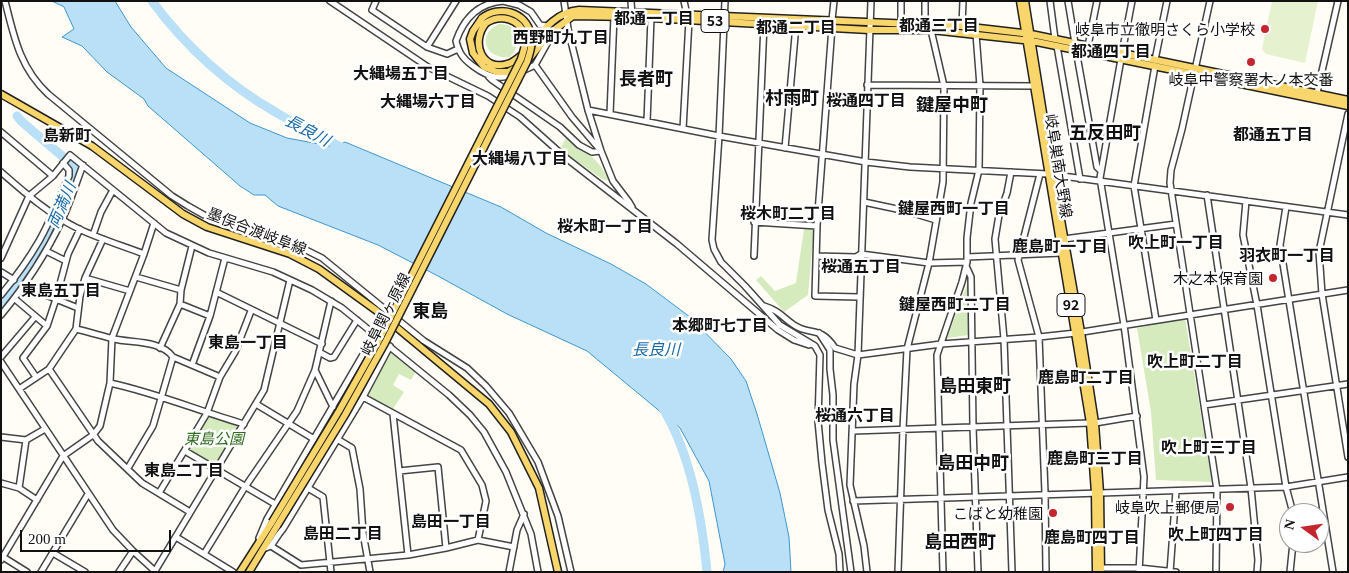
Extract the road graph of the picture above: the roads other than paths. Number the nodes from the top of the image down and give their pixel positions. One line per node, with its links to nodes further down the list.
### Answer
1 (5, 1): 272 (street)
2 (330, 1): 93 (street)
3 (376, 1): 45 (street)
4 (456, 1): 45 (street)
5 (503, 1): 24 (street); 38 (street)
6 (564, 1): 26 (street)
7 (631, 1): 25 (street)
8 (684, 1): 29 (street)
9 (725, 1): 30 (street)
10 (834, 1): 34 (street)
11 (871, 1): 31 (street)
12 (901, 1): 32 (street)
13 (926, 1): 35 (street)
14 (963, 1): 37 (street)
15 (1020, 1): 42 (main road)
16 (1025, 1): 42 (main road)
17 (1050, 1): 43 (street)
18 (1068, 1): 46 (street)
19 (1097, 1): 44 (street)
20 (1132, 1): 48 (street)
21 (1167, 1): 49 (street)
22 (1210, 1): 51 (street)
23 (1338, 1): 57 (street)
24 (492, 2): 47 (street)
25 (632, 14): 26 (main road, 岐阜関ヶ原線 / 53); 27 (main road, 岐阜関ヶ原線 / 53); 28 (main road, 岐阜関ヶ原線 / 53); 29 (main road, 岐阜関ヶ原線 / 53)
26 (566, 16): 27 (main road, 岐阜関ヶ原線 / 53); 38 (main road, 岐阜関ヶ原線 / 53); 61 (street)
27 (614, 16): 62 (street)
28 (651, 18): 29 (main road, 岐阜関ヶ原線 / 53); 64 (street)
29 (688, 18): 30 (main road, 岐阜関ヶ原線 / 53); 65 (street)
30 (724, 19): 33 (main road, 岐阜関ヶ原線 / 53); 34 (main road, 岐阜関ヶ原線 / 53); 67 (street)
31 (870, 22): 32 (main road, 岐阜関ヶ原線 / 53); 34 (main road, 岐阜関ヶ原線 / 53); 39 (street)
32 (901, 22): 35 (main road, 岐阜関ヶ原線 / 53)
33 (764, 24): 36 (main road, 岐阜関ヶ原線 / 53); 68 (street)
34 (832, 24): 36 (main road, 岐阜関ヶ原線 / 53); 39 (main road, 岐阜関ヶ原線 / 53); 71 (street)
35 (925, 24): 37 (main road, 岐阜関ヶ原線 / 53)
36 (796, 25): 69 (street)
37 (962, 26): 42 (main road, 岐阜関ヶ原線 / 53)
38 (548, 30): 50 (street); 244 (main road, 岐阜関ヶ原線 / 53, bridge)
39 (869, 30): 40 (main road, 岐阜関ヶ原線 / 53); 53 (street)
40 (930, 30): 41 (main road, 岐阜関ヶ原線 / 53); 54 (street)
41 (976, 34): 42 (main road, 岐阜関ヶ原線 / 53); 55 (street)
42 (1028, 37): 43 (main road); 56 (main road, 岐阜巣南大野線 / 92); 81 (main road, 岐阜巣南大野線 / 92)
43 (1056, 43): 46 (main road); 83 (street)
44 (1088, 46): 46 (main road); 48 (main road)
45 (427, 47): 47 (street)
46 (1075, 47): 48 (main road); 77 (street)
47 (458, 49): 52 (street)
48 (1121, 56): 49 (main road); 77 (street)
49 (1155, 63): 51 (main road); 85 (street)
50 (535, 65): 52 (street); 70 (street)
51 (1195, 71): 57 (main road); 60 (main road); 87 (street)
52 (489, 76): 70 (street)
53 (867, 85): 54 (street); 72 (street)
54 (944, 86): 55 (street); 75 (street)
55 (980, 86): 56 (street); 76 (street)
56 (1034, 86): 81 (main road, 岐阜巣南大野線 / 92)
57 (1317, 93): 59 (main road)
58 (1, 94): 271 (main road, 墨俣合渡岐阜線)
59 (1348, 100)
60 (1348, 106)
61 (588, 110): 62 (street); 70 (street)
62 (610, 114): 64 (street)
63 (1348, 114): 95 (street)
64 (647, 122): 65 (street)
65 (683, 129): 67 (street)
66 (1, 132): 82 (street)
67 (719, 136): 68 (street); 142 (street)
68 (759, 144): 69 (street); 99 (street)
69 (785, 148): 71 (street)
70 (601, 151): 93 (street)
71 (822, 154): 72 (street); 102 (street)
72 (866, 162): 75 (street); 91 (street)
73 (63, 163): 74 (street); 82 (street); 94 (street)
74 (83, 165): 86 (street); 97 (street)
75 (944, 169): 76 (street); 98 (street)
76 (979, 170): 79 (street); 121 (street)
77 (1101, 171): 84 (street)
78 (1, 172): 89 (street)
79 (1011, 172): 80 (street); 116 (street)
80 (1040, 174): 81 (street); 117 (street)
81 (1050, 174): 83 (street); 107 (main road, 岐阜巣南大野線 / 92); 111 (main road, 岐阜巣南大野線 / 92)
82 (53, 176): 89 (street)
83 (1080, 179): 84 (street)
84 (1100, 182): 85 (street); 105 (street)
85 (1134, 186): 87 (street); 103 (street)
86 (113, 190): 100 (street); 106 (street)
87 (1170, 190): 88 (street); 101 (street)
88 (1207, 195): 90 (street); 144 (street)
89 (29, 196): 94 (street); 118 (street)
90 (1246, 201): 92 (street); 141 (street)
91 (864, 202): 98 (street); 113 (street)
92 (1286, 207): 95 (street); 138 (street)
93 (632, 209): 166 (street)
94 (54, 213): 97 (street); 126 (street)
95 (1327, 213): 96 (street); 133 (street)
96 (1348, 215)
97 (62, 219): 104 (street); 110 (street)
98 (936, 220): 122 (street)
99 (754, 222): 102 (street); 114 (street)
100 (154, 223): 109 (street); 112 (street)
101 (1176, 224): 103 (street); 147 (street)
102 (817, 226): 115 (street)
103 (1141, 228): 105 (street); 151 (street)
104 (80, 229): 106 (street); 120 (street)
105 (1108, 233): 107 (street); 153 (street)
106 (94, 235): 108 (street)
107 (1064, 238): 157 (main road, 岐阜巣南大野線 / 92)
108 (103, 239): 112 (street); 125 (street)
109 (192, 246): 119 (street); 129 (street)
110 (46, 251): 120 (street); 128 (street)
111 (1061, 253): 117 (street); 157 (main road, 岐阜巣南大野線 / 92)
112 (144, 254): 124 (street)
113 (861, 254): 115 (street); 122 (street); 135 (street)
114 (754, 256)
115 (816, 256): 135 (street)
116 (995, 256): 117 (street); 121 (street); 161 (street)
117 (1020, 256): 159 (street)
118 (1, 258)
119 (225, 258): 127 (street); 132 (street)
120 (66, 261): 137 (street)
121 (966, 261): 122 (street); 162 (street); 164 (street)
122 (929, 263): 168 (street)
123 (1, 272): 126 (street)
124 (136, 277): 129 (street); 131 (street)
125 (85, 278): 131 (street); 143 (street)
126 (14, 280): 134 (street)
127 (290, 280): 139 (street); 152 (street)
128 (24, 286): 136 (street); 137 (street)
129 (181, 290): 140 (street)
130 (1348, 290): 133 (street)
131 (130, 291): 160 (street)
132 (216, 292): 145 (street); 148 (street)
133 (1322, 294): 138 (street); 181 (street)
134 (1, 295)
135 (859, 297): 170 (street)
136 (15, 299): 146 (street); 149 (street)
137 (56, 299): 143 (street); 154 (street)
138 (1289, 299): 141 (street); 183 (street)
139 (331, 301): 150 (street); 163 (street)
140 (180, 304): 148 (street); 167 (street)
141 (1257, 305): 144 (street); 184 (street)
142 (763, 306): 156 (street); 166 (street)
143 (78, 308): 155 (street)
144 (1224, 310): 147 (street); 187 (street)
145 (251, 311): 152 (street); 177 (street)
146 (1, 314)
147 (1190, 315): 151 (street); 189 (street)
148 (210, 316): 174 (street)
149 (35, 317): 154 (street); 171 (street)
150 (357, 320): 158 (street); 169 (street)
151 (1156, 320): 153 (street)
152 (280, 324): 163 (street); 188 (street)
153 (1124, 325): 157 (street); 193 (street)
154 (47, 326): 178 (street)
155 (76, 329): 160 (street); 175 (street)
156 (818, 332): 170 (street); 274 (street)
157 (1079, 332): 159 (street); 194 (main road, 岐阜巣南大野線 / 92)
158 (375, 334): 165 (street); 190 (street)
159 (1039, 337): 161 (street); 197 (street)
160 (112, 338): 167 (street); 179 (street)
161 (1004, 339): 162 (street); 198 (street)
162 (972, 342): 164 (street); 199 (street)
163 (322, 344): 169 (street)
164 (941, 344): 168 (street); 200 (street)
165 (390, 346): 185 (street); 239 (street)
166 (815, 346): 273 (street)
167 (160, 348): 172 (street)
168 (908, 349): 170 (street); 202 (street)
169 (320, 352): 176 (street)
170 (858, 355): 203 (street)
171 (1, 357)
172 (173, 357): 174 (street); 186 (street)
173 (1, 362): 182 (street)
174 (192, 365): 177 (street)
175 (49, 368): 178 (street); 204 (street)
176 (315, 370): 190 (street); 196 (street)
177 (220, 377): 191 (street)
178 (36, 378): 182 (street)
179 (110, 383): 186 (street); 204 (street)
180 (1348, 384): 181 (street)
181 (1336, 386): 183 (street); 211 (street)
182 (19, 389): 201 (street)
183 (1304, 391): 184 (street); 216 (street)
184 (1271, 395): 187 (street); 219 (street)
185 (363, 397): 192 (street); 207 (street)
186 (162, 398): 191 (street); 212 (street)
187 (1237, 400): 189 (street); 222 (street)
188 (256, 404): 195 (street); 196 (street)
189 (1204, 405): 223 (street)
190 (333, 406): 206 (street)
191 (208, 413): 195 (street); 209 (street)
192 (392, 414): 214 (street); 241 (street)
193 (1137, 416): 194 (street); 225 (street)
194 (1093, 423): 197 (street); 228 (main road, 岐阜巣南大野線 / 92)
195 (244, 424): 213 (street)
196 (288, 424): 206 (street); 218 (street)
197 (1042, 424): 198 (street); 227 (street)
198 (1008, 425): 199 (street); 230 (street)
199 (973, 427): 200 (street); 231 (street)
200 (939, 428): 202 (street); 232 (street)
201 (44, 429): 208 (street); 210 (street)
202 (903, 429): 203 (street); 233 (street)
203 (852, 431): 235 (street)
204 (93, 435): 210 (street); 212 (street)
205 (1, 437): 208 (street)
206 (314, 439): 237 (street)
207 (337, 439): 221 (street); 252 (street)
208 (26, 440): 220 (street)
209 (184, 451): 213 (street); 226 (street)
210 (63, 456): 229 (street); 234 (street)
211 (1348, 457)
212 (128, 468): 226 (street)
213 (216, 469): 218 (street); 238 (street)
214 (399, 471): 245 (street); 250 (street)
215 (1348, 477): 216 (street)
216 (1318, 482): 219 (street); 284 (street)
217 (1, 483): 220 (street)
218 (246, 486): 237 (street); 249 (street)
219 (1286, 487): 222 (street); 236 (street)
220 (19, 488): 234 (street)
221 (308, 488): 242 (street); 253 (street)
222 (1251, 488): 223 (street); 282 (street)
223 (1216, 490): 224 (street); 281 (street)
224 (1176, 491): 225 (street); 259 (street)
225 (1144, 492): 228 (street); 256 (street)
226 (159, 493): 238 (street)
227 (1045, 493): 228 (street); 230 (street); 280 (street)
228 (1097, 493): 255 (main road, 岐阜巣南大野線 / 92)
229 (88, 494): 246 (street); 247 (street)
230 (1010, 495): 231 (street); 279 (street)
231 (975, 496): 232 (street); 278 (street)
232 (941, 498): 233 (street); 277 (street)
233 (901, 499): 235 (street); 276 (street)
234 (37, 500): 251 (street)
235 (853, 501): 275 (street)
236 (1290, 503)
237 (275, 504): 244 (street)
238 (190, 512): 240 (street)
239 (524, 514): 243 (street); 270 (street)
240 (176, 537): 249 (street); 258 (street)
241 (478, 540): 243 (street); 245 (street)
242 (271, 546): 244 (street); 254 (street)
243 (514, 547): 269 (street)
244 (259, 548): 264 (main road, 岐阜関ヶ原線 / 53); 265 (main road, 岐阜関ヶ原線 / 53)
245 (446, 548): 250 (street)
246 (133, 551): 258 (street); 262 (street)
247 (53, 553): 257 (street); 261 (street)
248 (1292, 553): 283 (street)
249 (204, 554): 263 (street)
250 (408, 555): 252 (street)
251 (2, 559): 260 (street)
252 (367, 559): 253 (street); 268 (street)
253 (330, 562): 254 (street); 267 (street)
254 (301, 566): 266 (street)
255 (1098, 570): 256 (street)
256 (1139, 570): 259 (street)
257 (82, 571)
258 (155, 571)
259 (1172, 571)
260 (27, 572)
261 (41, 572)
262 (119, 572)
263 (233, 572)
264 (240, 572)
265 (249, 572)
266 (298, 572)
267 (331, 572)
268 (370, 572)
269 (509, 572)
270 (538, 572)
271 (558, 572)
272 (571, 572)
273 (840, 572)
274 (851, 572)
275 (867, 572)
276 (898, 572)
277 (943, 572)
278 (978, 572)
279 (1012, 572)
280 (1046, 572)
281 (1216, 572)
282 (1257, 572)
283 (1290, 572)
284 (1332, 572)

